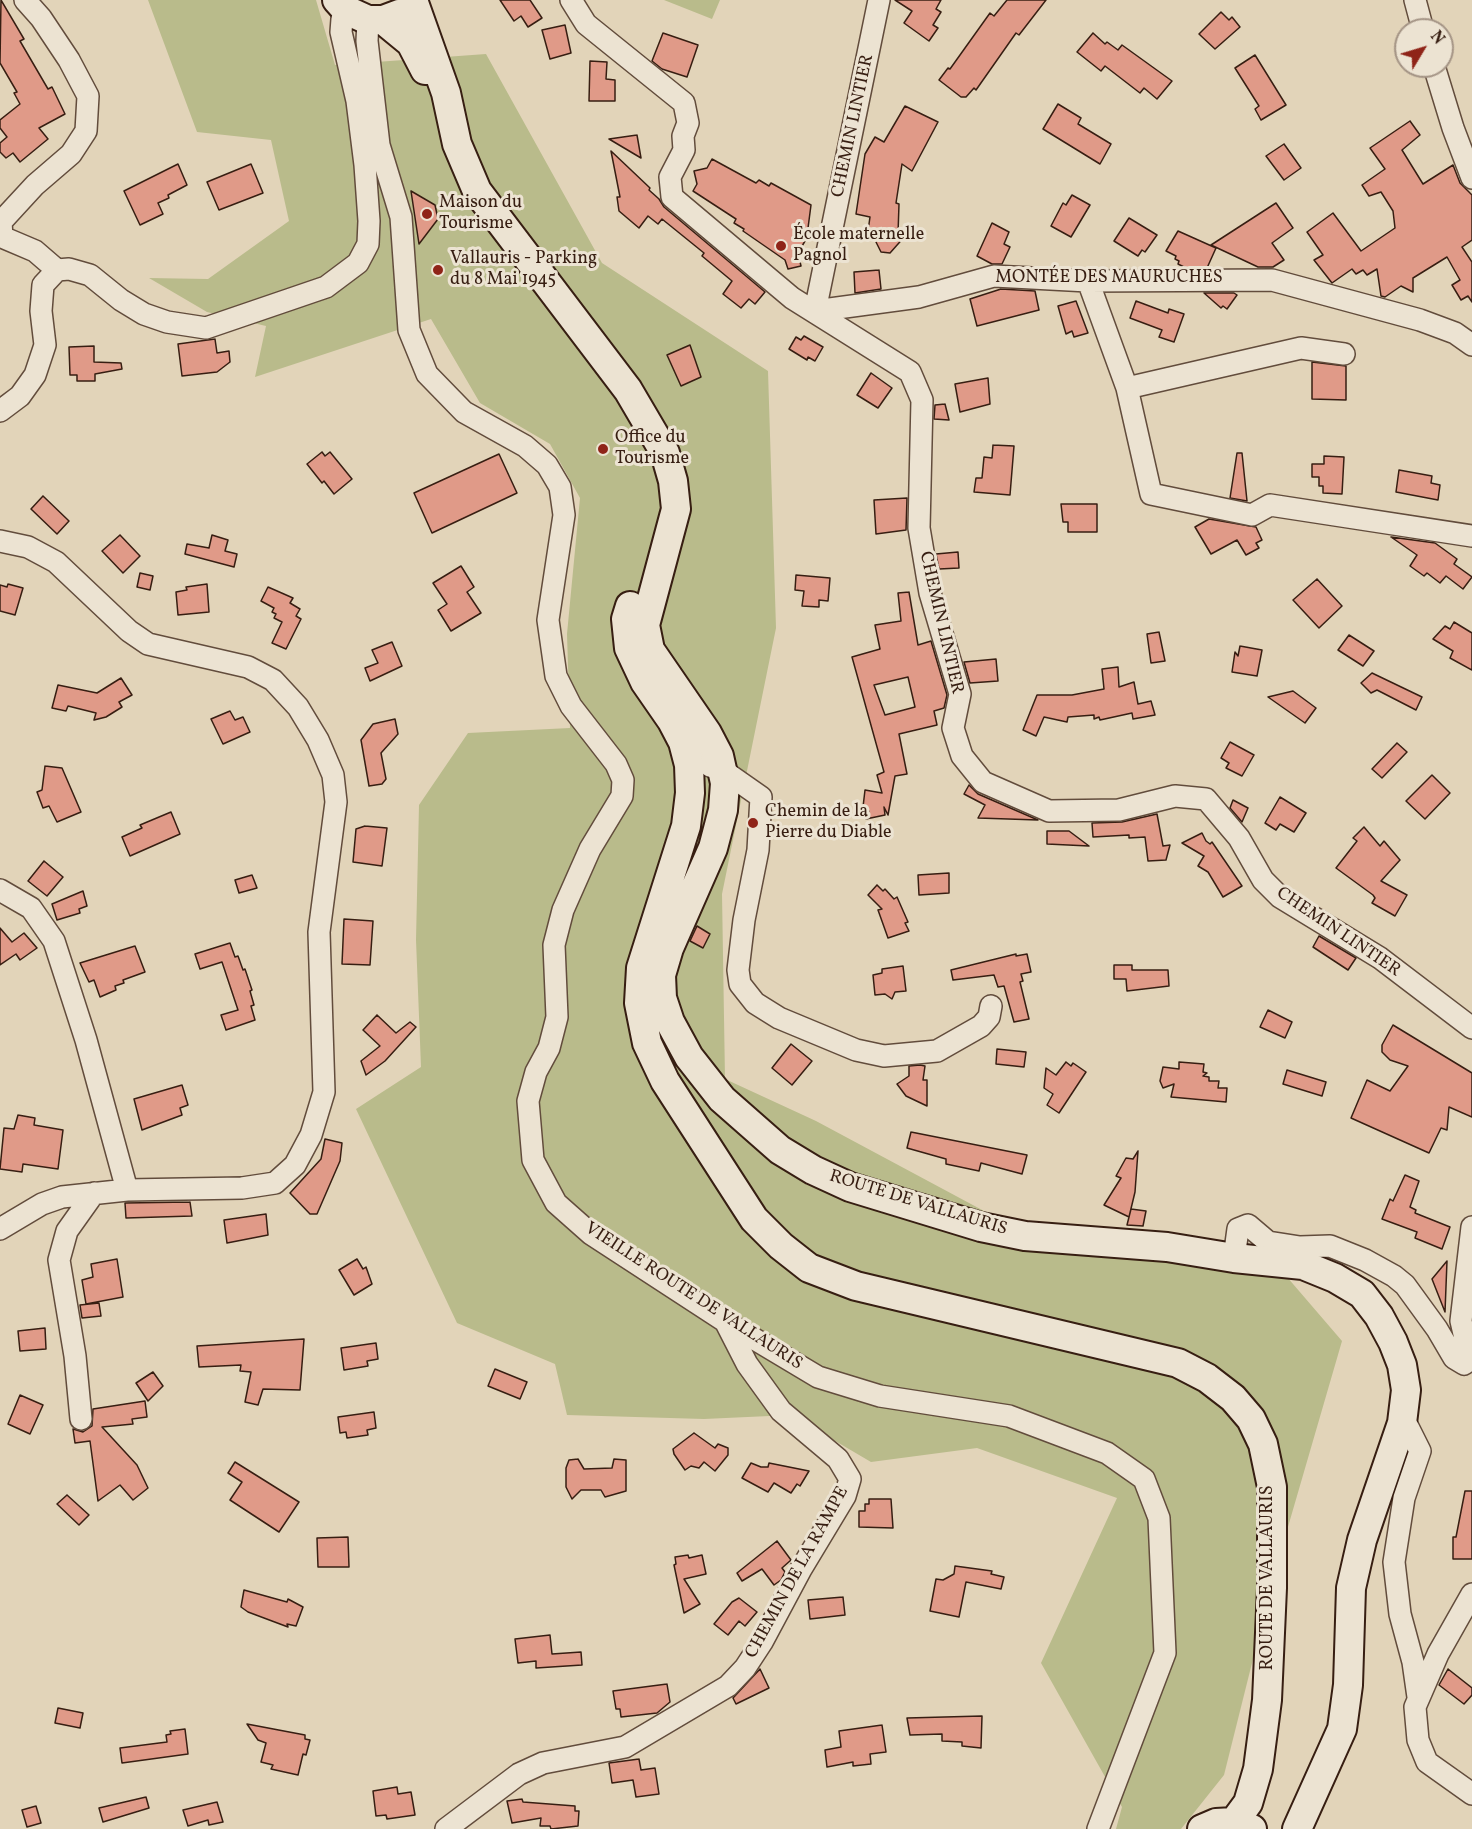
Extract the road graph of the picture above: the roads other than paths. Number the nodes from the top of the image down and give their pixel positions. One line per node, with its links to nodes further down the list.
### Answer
1 (25, 0): 10 (street)
2 (413, 0): 6 (main road); 20 (main road, ROUTE DE VALLAURIS)
3 (571, 0): 12 (street)
4 (879, 0): 12 (street, CHEMIN LINTIER)
5 (1415, 0): 7 (street)
6 (359, 12): 10 (street); 19 (main road, ROUTE DE VALLAURIS); 29 (street, VIEILLE ROUTE DE VALLAURIS)
7 (1420, 18)
8 (1438, 78): 9 (street)
9 (1472, 178)
10 (57, 270): 16 (street)
11 (1088, 281): 12 (street, MONTÉE DES MAURUCHES); 13 (street, MONTÉE DES MAURUCHES); 15 (street)
12 (815, 311): 23 (street, CHEMIN LINTIER)
13 (1472, 345)
14 (1344, 354): 15 (street)
15 (1127, 388): 17 (street)
16 (0, 411)
17 (1472, 536)
18 (0, 541): 24 (street)
19 (683, 742): 20 (street); 35 (main road, ROUTE DE VALLAURIS)
20 (721, 769): 22 (street); 28 (main road, ROUTE DE VALLAURIS)
21 (0, 890): 24 (street)
22 (991, 1006)
23 (1472, 1028)
24 (127, 1190): 25 (street)
25 (94, 1193): 27 (street); 30 (street)
26 (1472, 1227): 28 (street)
27 (0, 1229)
28 (1234, 1258): 31 (main road, ROUTE DE VALLAURIS)
29 (726, 1322): 36 (street, CHEMIN DE LA RAMPE); 37 (street, VIEILLE ROUTE DE VALLAURIS)
30 (81, 1419)
31 (1402, 1423): 33 (street); 39 (main road, ROUTE DE VALLAURIS)
32 (1472, 1594): 33 (street)
33 (1418, 1697): 34 (street)
34 (1472, 1794)
35 (1243, 1826): 38 (main road)
36 (446, 1829)
37 (1098, 1829)
38 (1202, 1829)
39 (1297, 1829)

